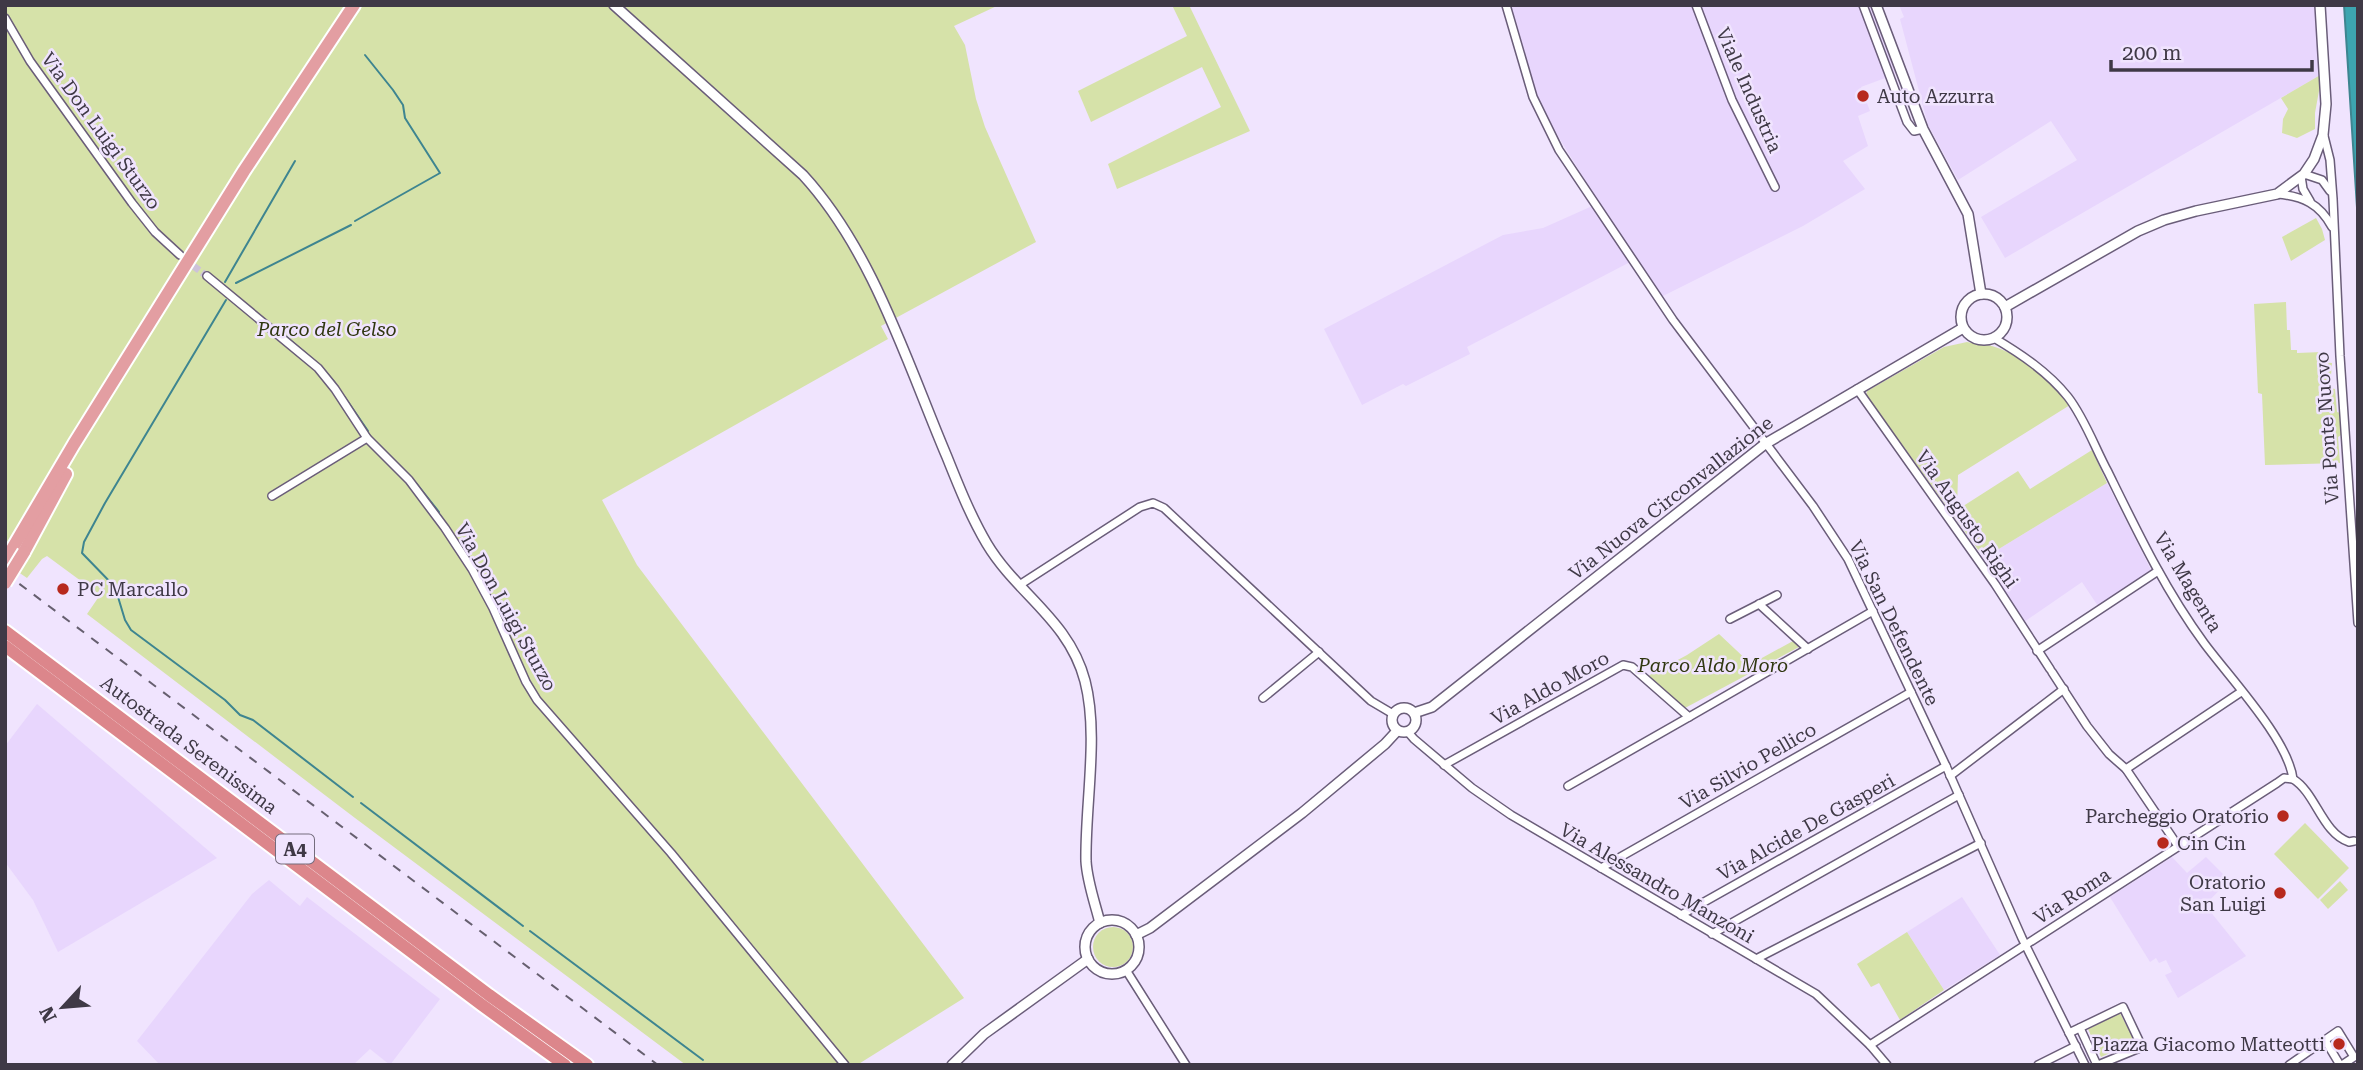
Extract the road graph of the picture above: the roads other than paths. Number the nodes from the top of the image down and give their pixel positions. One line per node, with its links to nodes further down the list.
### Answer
1 (354, 5): 27 (highway)
2 (614, 5): 31 (street)
3 (1506, 5): 25 (street, Via San Defendente)
4 (1696, 5): 12 (street, Viale Industria)
5 (1863, 5): 9 (street)
6 (1876, 5): 9 (street)
7 (2320, 5): 10 (street, Via Ponte Nuovo)
8 (5, 18): 17 (street, Via Don Luigi Sturzo)
9 (1923, 130): 19 (street)
10 (2323, 135): 11 (street, Via Ponte Nuovo); 14 (street, Via Ponte Nuovo)
11 (2302, 175): 13 (street, Via Ponte Nuovo); 14 (street); 15 (street)
12 (1775, 187)
13 (2277, 194): 15 (street); 20 (street)
14 (2333, 198): 16 (street, Via Ponte Nuovo)
15 (2313, 204): 16 (street)
16 (2334, 231): 36 (street, Via Ponte Nuovo)
17 (180, 256)
18 (207, 276): 24 (street, Via Don Luigi Sturzo)
19 (1981, 294): 20 (street); 21 (street)
20 (2005, 307): 22 (street)
21 (1963, 328): 22 (street); 23 (street, Via Nuova Circonvallazione)
22 (1994, 338): 29 (street, Via Magenta)
23 (1857, 390): 25 (street, Via Nuova Circonvallazione); 40 (street, Via Augusto Righi)
24 (367, 438): 26 (street); 79 (street, Via Don Luigi Sturzo)
25 (1765, 444): 34 (street, Via San Defendente); 46 (street, Via Nuova Circonvallazione)
26 (272, 496)
27 (20, 549): 28 (highway); 30 (highway, bridge)
28 (5, 561)
29 (2158, 571): 40 (street); 44 (street, Via Magenta)
30 (5, 583)
31 (1021, 584): 41 (street); 64 (street)
32 (1777, 595): 33 (street)
33 (1759, 604): 35 (street); 39 (street)
34 (1873, 611): 39 (street); 43 (street, Via San Defendente)
35 (1730, 620)
36 (2358, 623)
37 (5, 631): 78 (highway, Autostrada Serenissima / A4)
38 (5, 646): 77 (highway, Autostrada Serenissima / A4)
39 (1808, 649): 48 (street)
40 (2036, 651): 42 (street, Via Augusto Righi)
41 (1319, 652): 45 (street); 47 (street)
42 (2064, 690): 53 (street, Via Augusto Righi); 54 (street)
43 (1911, 692): 52 (street, Via San Defendente); 62 (street, Via Silvio Pellico)
44 (2241, 692): 53 (street); 55 (street, Via Magenta)
45 (1263, 698)
46 (1414, 713): 47 (street); 50 (street)
47 (1393, 714): 49 (street)
48 (1689, 717): 51 (street, Via Aldo Moro); 56 (street)
49 (1397, 731): 50 (street); 66 (street)
50 (1408, 732): 51 (street, Via Alessandro Manzoni)
51 (1444, 765): 62 (street, Via Alessandro Manzoni)
52 (1946, 766): 54 (street, Via San Defendente); 63 (street, Via Alcide De Gasperi)
53 (2126, 769): 60 (street, Via Augusto Righi)
54 (1950, 776): 57 (street, Via San Defendente)
55 (2293, 779): 58 (street, Via Magenta); 60 (street, Via Roma)
56 (1569, 786)
57 (1959, 795): 59 (street, Via San Defendente); 65 (street)
58 (2356, 839): 61 (street)
59 (1980, 843): 67 (street, Via San Defendente); 69 (street)
60 (2178, 846): 67 (street, Via Roma)
61 (2358, 850)
62 (1601, 868): 63 (street, Via Alessandro Manzoni)
63 (1681, 915): 65 (street, Via Alessandro Manzoni)
64 (1100, 923): 66 (street); 68 (street)
65 (1712, 934): 69 (street, Via Alessandro Manzoni)
66 (1136, 935): 70 (street)
67 (2026, 944): 72 (street, Via San Defendente); 74 (street, Via Roma)
68 (1088, 959): 70 (street); 80 (street)
69 (1756, 959): 74 (street, Via Alessandro Manzoni)
70 (1126, 970): 81 (street)
71 (2080, 1028): 72 (street); 85 (street); 85 (street)
72 (2069, 1033): 75 (street, Via San Defendente)
73 (2325, 1040): 76 (street); 86 (street); 87 (street)
74 (1870, 1045): 82 (street, Via Alessandro Manzoni)
75 (2076, 1045): 83 (street); 84 (street, Via San Defendente)
76 (2356, 1056): 87 (street)
77 (565, 1065)
78 (587, 1065)
79 (845, 1065)
80 (952, 1065)
81 (1186, 1065)
82 (1887, 1065)
83 (2038, 1065)
84 (2085, 1065)
85 (2098, 1065)
86 (2289, 1065)
87 (2341, 1065)

